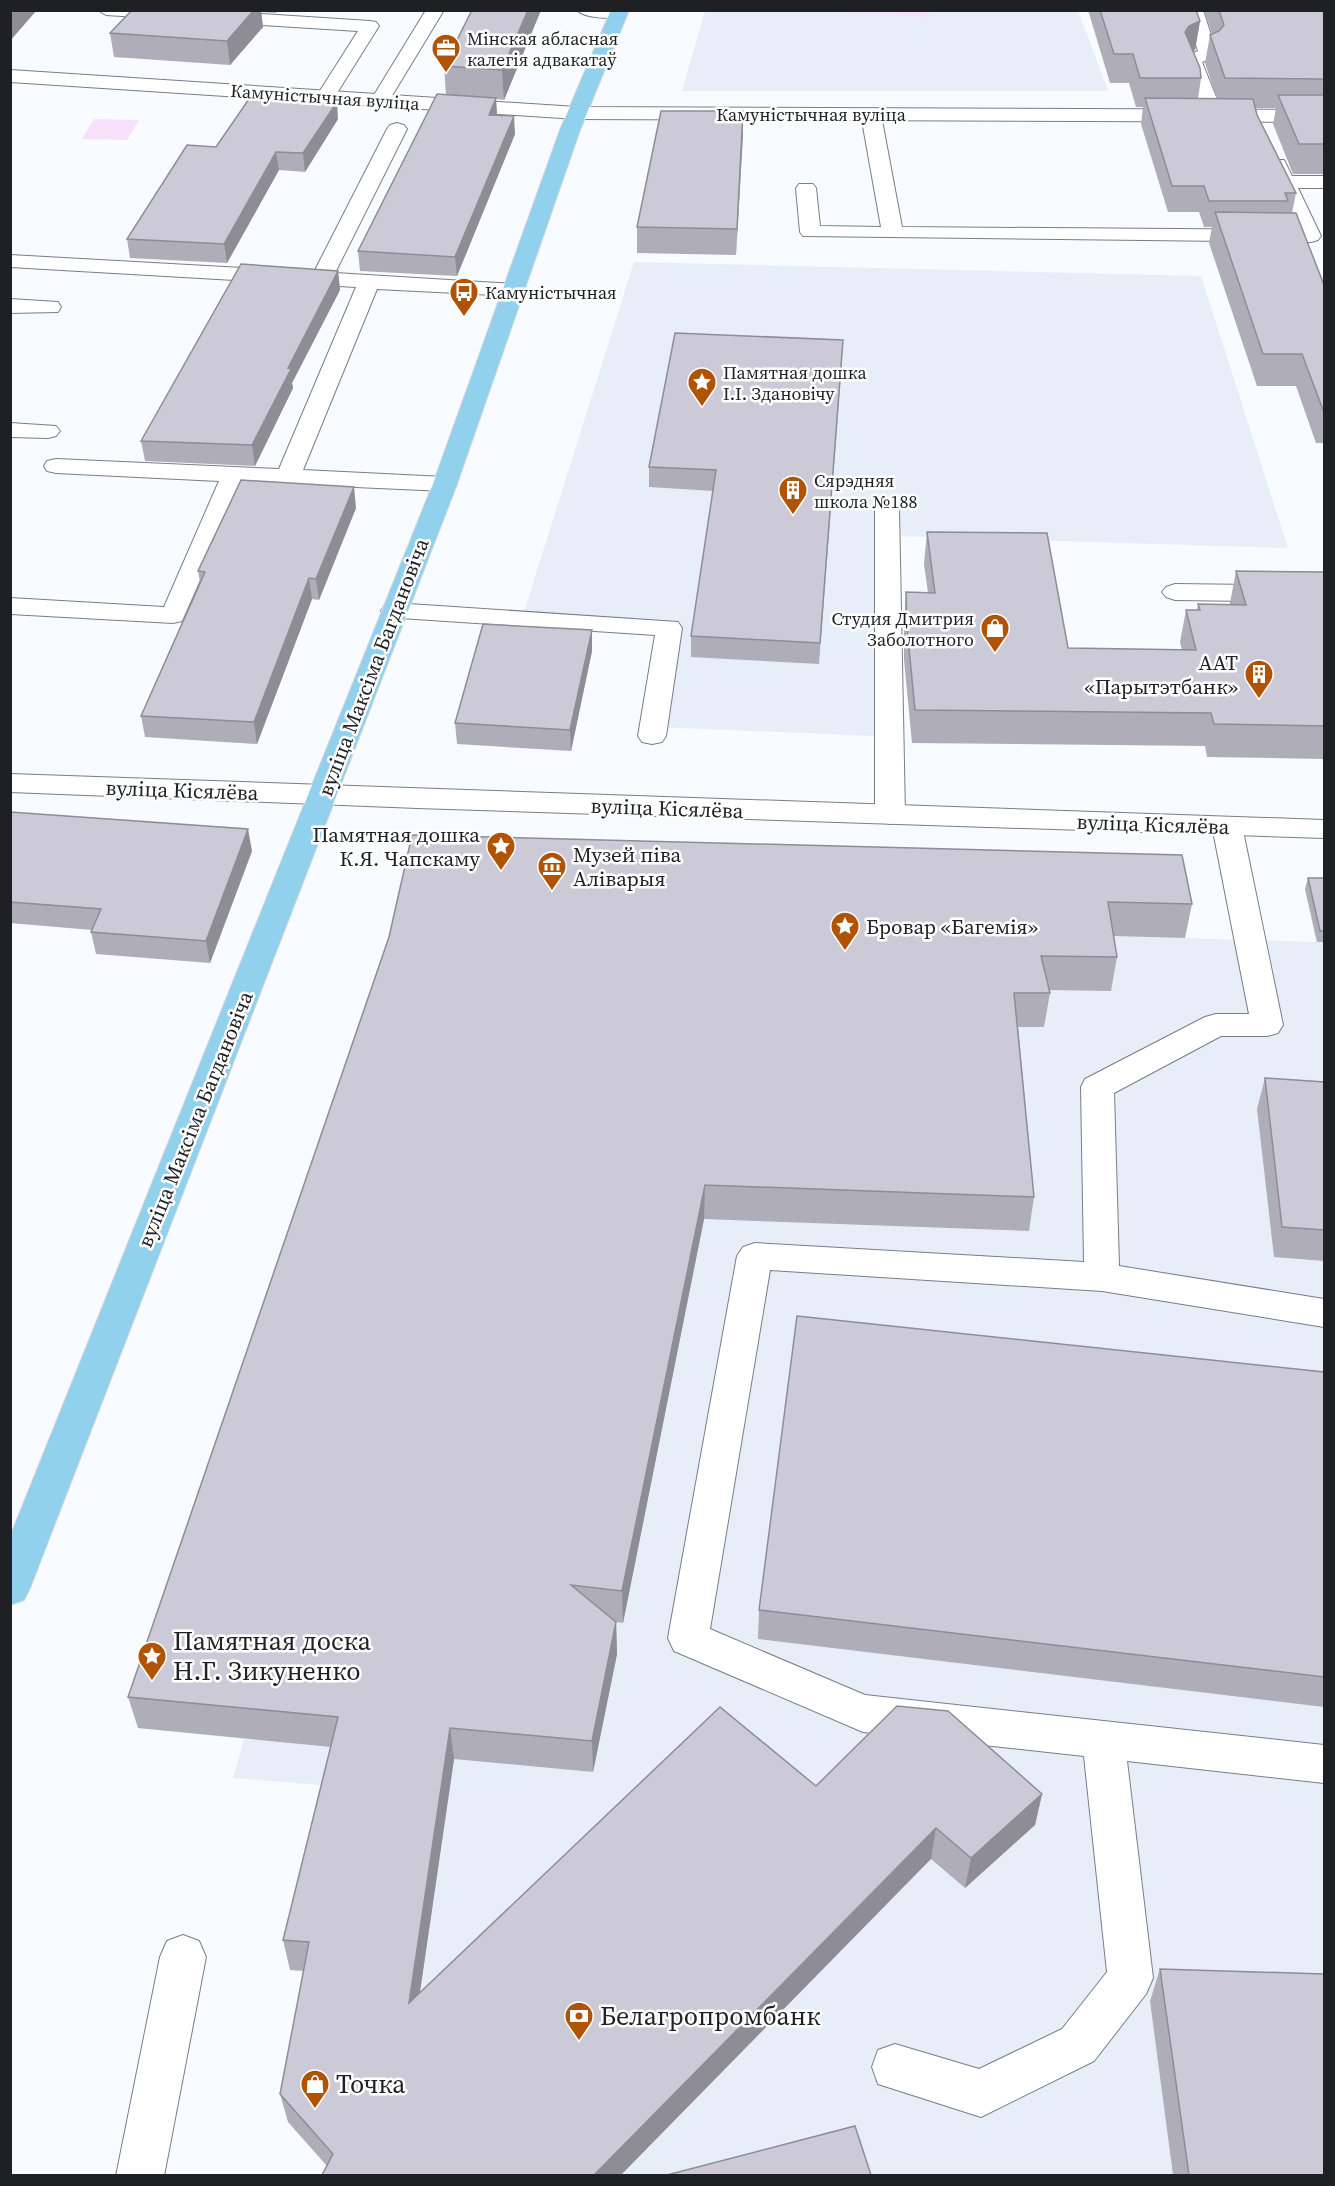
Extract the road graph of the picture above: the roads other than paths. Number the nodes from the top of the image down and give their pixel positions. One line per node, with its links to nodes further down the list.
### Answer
1 (106, 10): 7 (street)
2 (435, 10): 8 (street)
3 (585, 10): 5 (street)
4 (1194, 10): 11 (street)
5 (619, 11): 9 (main road, вуліца Максіма Багдановіча)
6 (10, 76): 7 (street, Камуністычная вуліца)
7 (325, 97): 8 (street, Камуністычная вуліца)
8 (380, 100): 9 (street, Камуністычная вуліца)
9 (577, 113): 10 (street, Камуністычная вуліца); 23 (main road, вуліца Максіма Багдановіча)
10 (871, 115): 11 (street, Камуністычная вуліца); 18 (street)
11 (1209, 115): 12 (street, Камуністычная вуліца)
12 (1324, 116)
13 (397, 129): 21 (street)
14 (1270, 150): 15 (street)
15 (1285, 182): 16 (street); 19 (street)
16 (1324, 182)
17 (806, 188): 18 (street)
18 (893, 232): 19 (street)
19 (1318, 236)
20 (10, 261): 21 (street)
21 (321, 280): 22 (street)
22 (369, 282): 23 (street); 30 (street)
23 (514, 290): 31 (main road, вуліца Максіма Багдановіча)
24 (10, 306): 25 (street)
25 (50, 307)
26 (10, 430): 27 (street)
27 (48, 430)
28 (56, 466): 29 (street)
29 (234, 475): 30 (street); 35 (street)
30 (288, 477): 31 (street)
31 (445, 484): 36 (main road, вуліца Максіма Багдановіча)
32 (887, 509): 40 (street)
33 (1175, 592): 34 (street)
34 (1324, 594)
35 (10, 606)
36 (394, 611): 37 (street); 39 (main road, вуліца Максіма Багдановіча)
37 (652, 736)
38 (10, 783): 39 (street, вуліца Кісялёва)
39 (324, 795): 40 (street, вуліца Кісялёва); 45 (main road, вуліца Максіма Багдановіча)
40 (890, 815): 41 (street, вуліца Кісялёва)
41 (1227, 826): 42 (street, вуліца Кісялёва); 43 (street)
42 (1324, 829)
43 (1102, 1276): 44 (street); 47 (street)
44 (1324, 1313)
45 (22, 1526): 46 (main road, вуліца Максіма Багдановіча)
46 (10, 1588)
47 (1103, 1739): 48 (street); 50 (street)
48 (1324, 1764)
49 (183, 1957): 51 (street)
50 (895, 2067)
51 (140, 2175)

